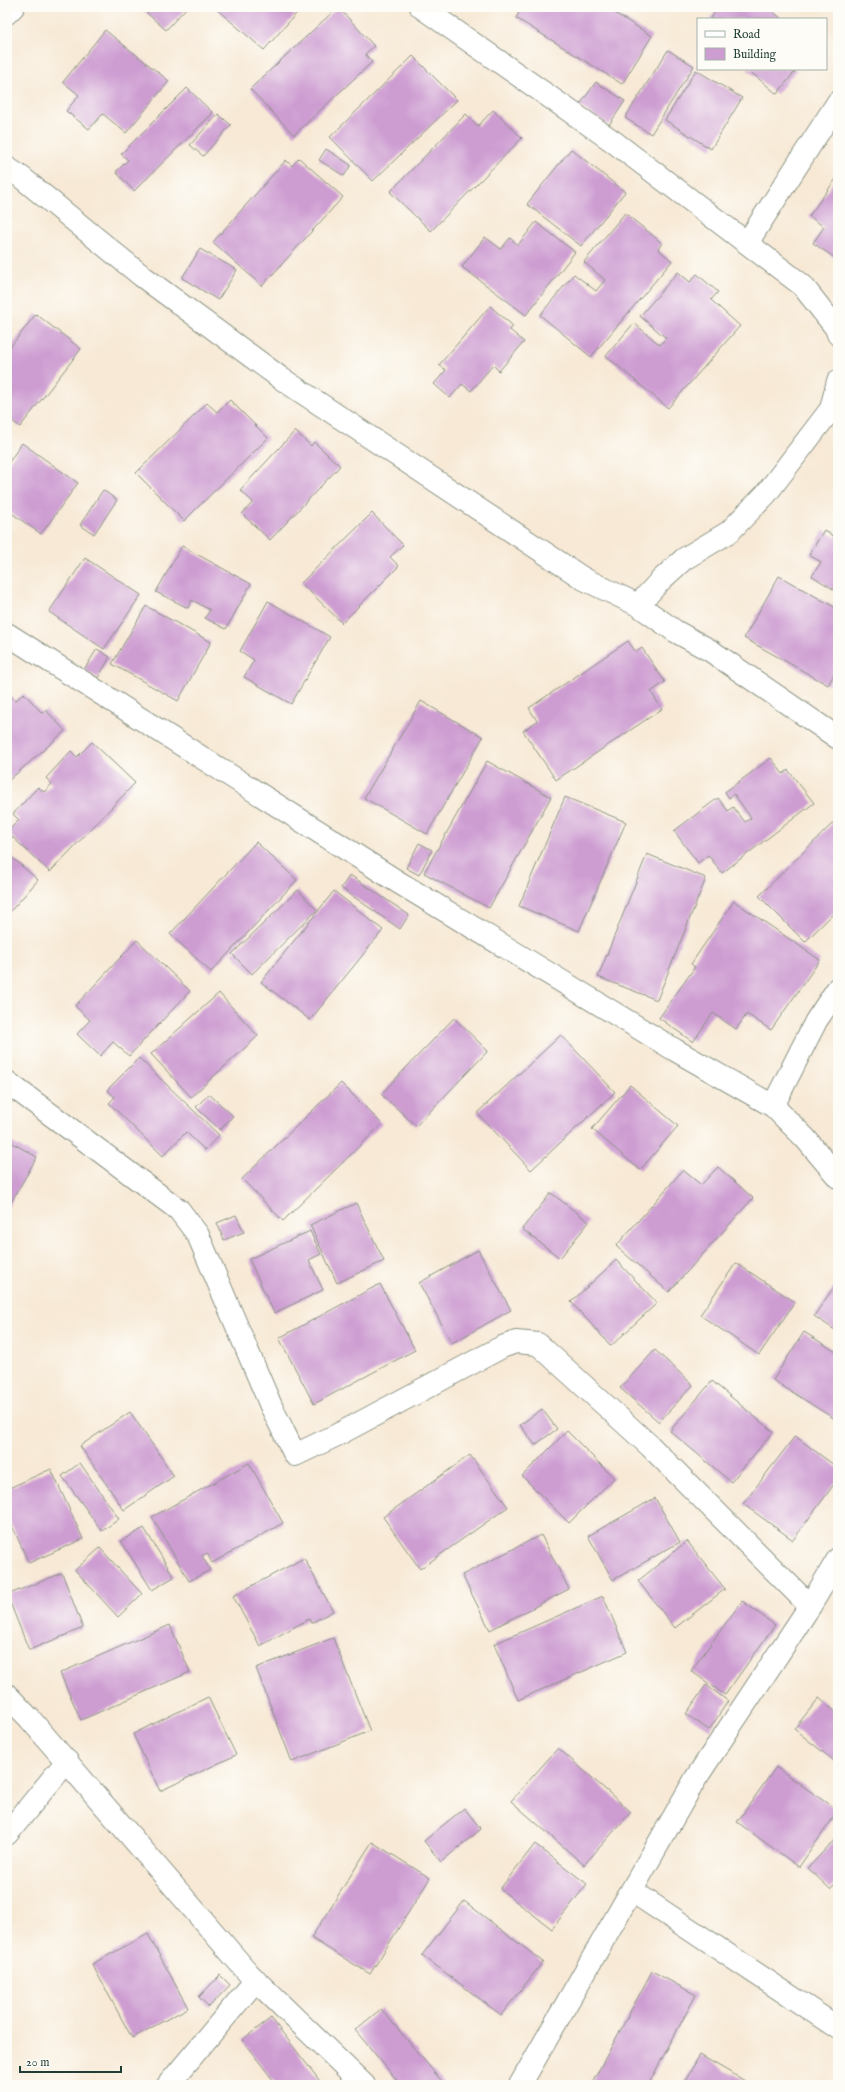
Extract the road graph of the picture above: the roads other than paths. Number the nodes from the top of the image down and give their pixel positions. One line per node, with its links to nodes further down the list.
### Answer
1 (13, 7): 3 (street)
2 (421, 7): 4 (street)
3 (7, 13)
4 (448, 14): 7 (street)
5 (838, 102): 7 (street)
6 (7, 168): 10 (street)
7 (747, 243): 8 (street)
8 (838, 334)
9 (838, 381): 10 (street)
10 (638, 605): 12 (street)
11 (7, 634): 15 (street)
12 (838, 738)
13 (838, 988): 15 (street)
14 (7, 1082): 18 (street)
15 (773, 1106): 16 (street)
16 (838, 1176)
17 (838, 1559): 18 (street)
18 (810, 1606): 22 (street)
19 (7, 1695): 20 (street)
20 (67, 1761): 21 (street); 23 (street)
21 (7, 1834)
22 (632, 1890): 24 (street); 27 (street)
23 (256, 1980): 25 (street); 26 (street)
24 (838, 2028)
25 (168, 2085)
26 (364, 2085)
27 (520, 2085)

